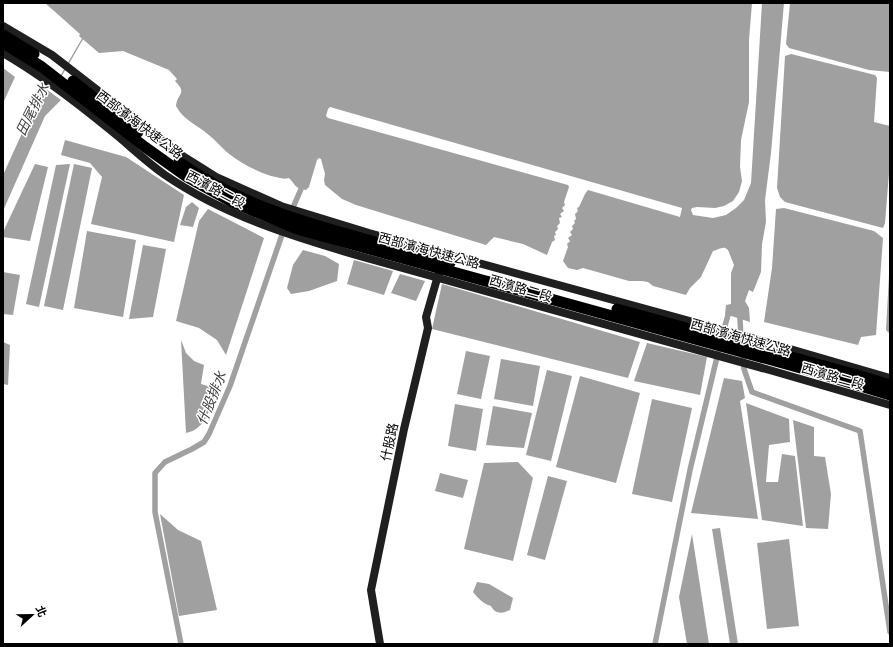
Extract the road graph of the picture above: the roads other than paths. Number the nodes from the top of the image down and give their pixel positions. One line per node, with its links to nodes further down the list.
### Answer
1 (3, 26): 5 (street, 西濱路二段)
2 (3, 34): 5 (highway, 西部濱海快速公路)
3 (3, 43): 5 (highway, 西部濱海快速公路)
4 (3, 53): 5 (street, 西濱路二段)
5 (45, 64): 6 (highway, 西部濱海快速公路); 6 (street, 西濱路二段); 7 (street, 西濱路二段)
6 (89, 93): 7 (highway, 西部濱海快速公路)
7 (278, 217): 8 (highway, 西部濱海快速公路); 8 (street, 西濱路二段)
8 (298, 225): 9 (street, 西濱路二段); 10 (street, 西濱路二段); 11 (highway, 西部濱海快速公路)
9 (444, 250): 10 (street, 什股路); 11 (street, 西濱路二段)
10 (438, 278): 11 (street, 西濱路二段); 16 (street, 什股路)
11 (717, 341): 12 (street, 西濱路二段); 13 (highway, 西部濱海快速公路); 14 (highway, 西部濱海快速公路); 15 (street, 西濱路二段)
12 (890, 378)
13 (890, 385)
14 (890, 395)
15 (890, 405)
16 (380, 644)

